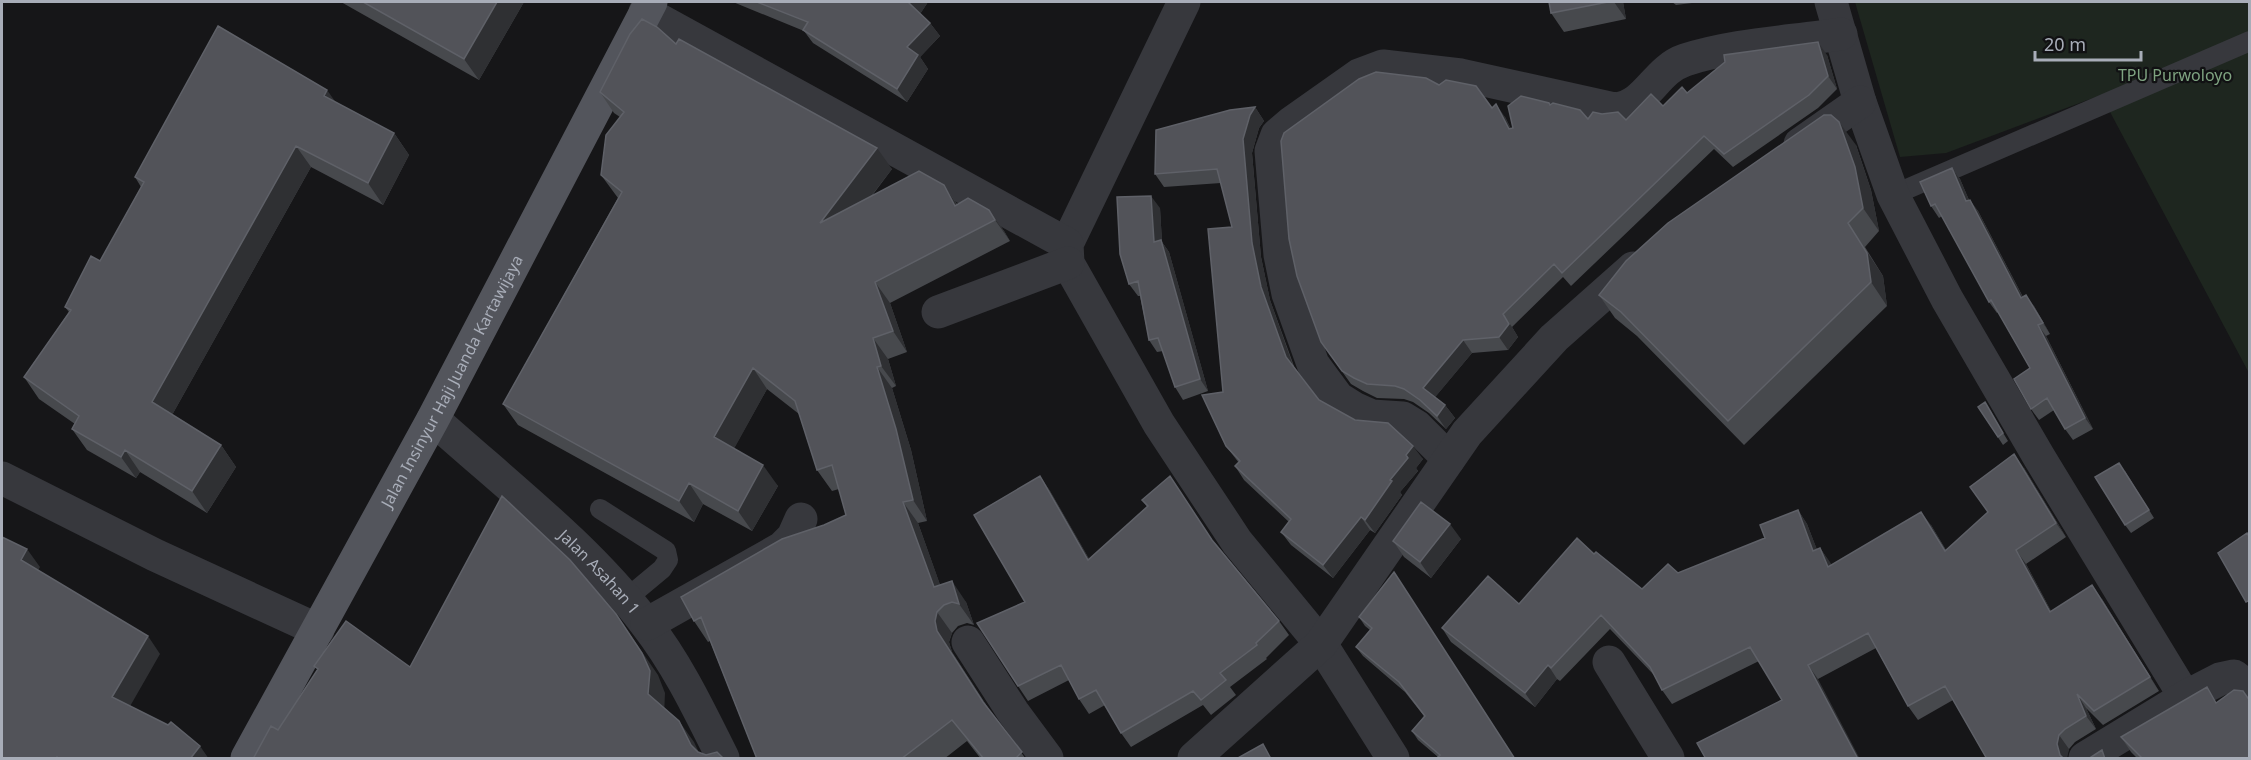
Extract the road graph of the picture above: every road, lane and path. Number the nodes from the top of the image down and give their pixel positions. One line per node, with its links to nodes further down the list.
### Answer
1 (1185, 2): 10 (street)
2 (1831, 2): 4 (street)
3 (648, 7): 10 (street); 12 (main road, Jalan Insinyur Haji Juanda Kartawijaya)
4 (1841, 34): 6 (street); 13 (street)
5 (2250, 41): 8 (lane)
6 (1860, 102): 7 (street); 8 (street)
7 (1771, 164)
8 (1893, 195): 23 (street)
9 (1656, 247): 13 (street)
10 (1068, 254): 11 (street); 20 (street)
11 (938, 312)
12 (433, 419): 17 (street, Jalan Asahan 1); 18 (main road, Jalan Insinyur Haji Juanda Kartawijaya)
13 (1449, 459): 20 (street)
14 (2, 478): 18 (street)
15 (600, 509): 17 (lane)
16 (801, 519): 17 (street)
17 (636, 612): 25 (street, Jalan Asahan 1)
18 (318, 630): 24 (main road, Jalan Insinyur Haji Juanda Kartawijaya)
19 (968, 642): 26 (street)
20 (1321, 644): 27 (street); 28 (street)
21 (1609, 662): 29 (street)
22 (2250, 688): 23 (street)
23 (2185, 697): 30 (street)
24 (247, 759)
25 (723, 759)
26 (1047, 759)
27 (1194, 759)
28 (1393, 759)
29 (1668, 759)
30 (2085, 759)

